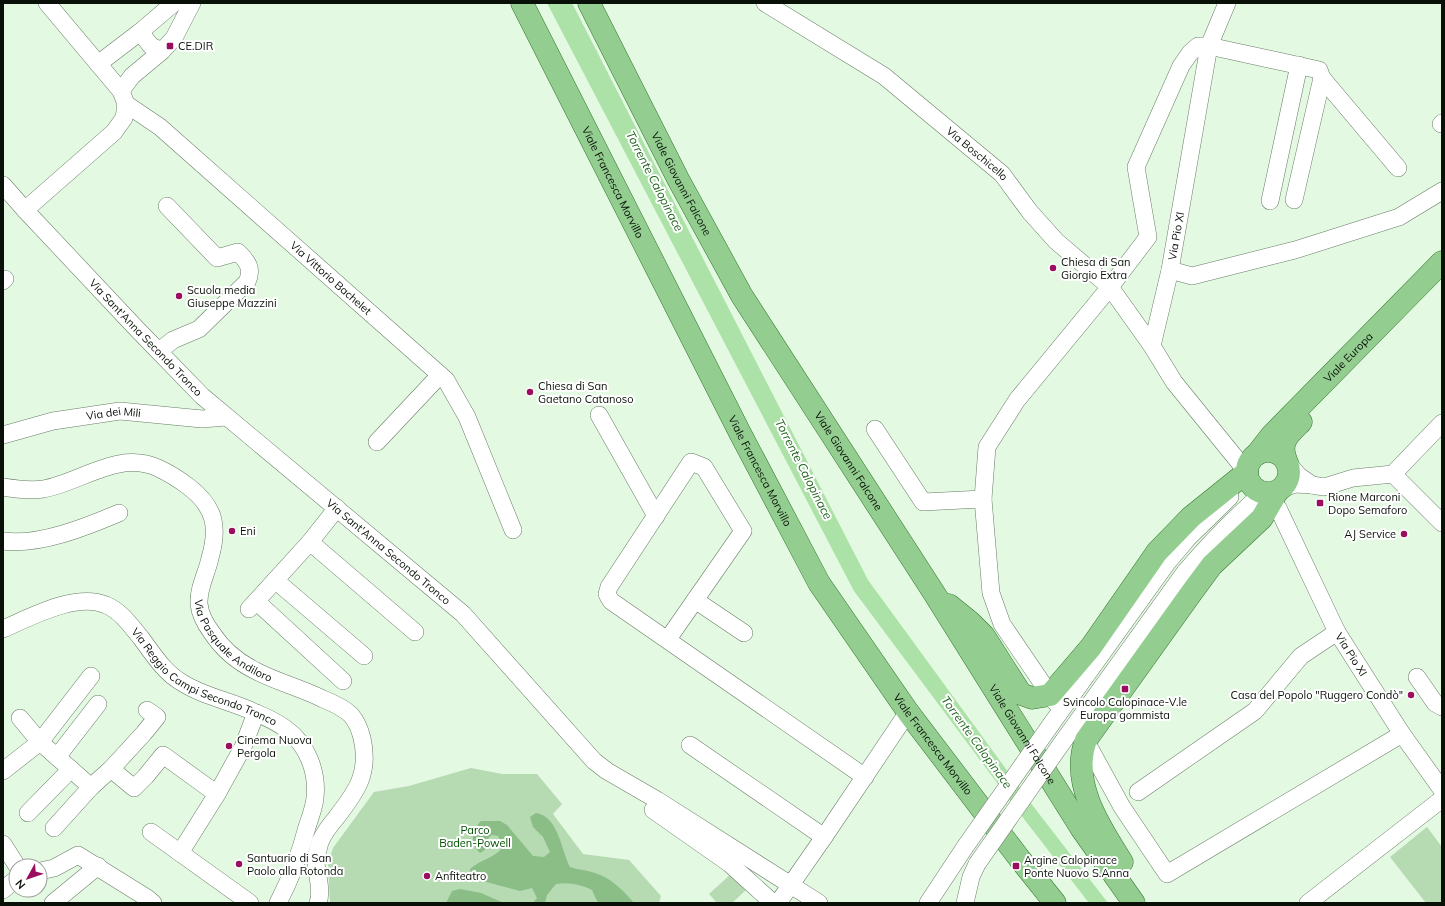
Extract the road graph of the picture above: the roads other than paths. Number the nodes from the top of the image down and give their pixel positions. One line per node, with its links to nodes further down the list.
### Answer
1 (47, 3): 12 (street, Via Vittorio Bachelet)
2 (192, 3): 8 (street)
3 (522, 3): 66 (main road, Viale Francesca Morvillo)
4 (589, 3): 51 (main road, Viale Giovanni Falcone)
5 (1227, 3): 10 (street, Via Pio XI)
6 (777, 6): 26 (street, Via Boschicello)
7 (168, 7): 8 (street); 9 (street)
8 (179, 28): 11 (street)
9 (140, 32): 11 (street); 12 (street)
10 (1208, 46): 13 (street); 24 (street, Via Pio XI); 26 (street)
11 (162, 51): 15 (street)
12 (98, 64): 15 (street, Via Vittorio Bachelet)
13 (1299, 65): 14 (street); 20 (street)
14 (1322, 78): 16 (street); 19 (street)
15 (124, 97): 22 (street); 29 (street, Via Vittorio Bachelet)
16 (1398, 168)
17 (3, 185): 22 (street, Via Sant'Anna Secondo Tronco)
18 (1442, 191): 24 (street)
19 (1294, 200)
20 (1270, 201)
21 (168, 206): 28 (street)
22 (25, 210): 28 (street, Via Sant'Anna Secondo Tronco)
23 (1442, 262): 37 (main road, Viale Europa)
24 (1170, 270): 27 (street, Via Pio XI)
25 (1442, 279): 36 (main road, Viale Europa)
26 (1110, 287): 27 (street, Via Boschicello); 42 (street)
27 (1152, 346): 37 (street)
28 (159, 351): 31 (street, Via Sant'Anna Secondo Tronco)
29 (440, 375): 35 (street); 47 (street, Via Vittorio Bachelet)
30 (599, 415): 45 (street)
31 (226, 416): 34 (street, Via dei Mili); 43 (street, Via Sant'Anna Secondo Tronco)
32 (1442, 423): 38 (street)
33 (875, 429): 42 (street)
34 (3, 435)
35 (377, 442)
36 (1287, 461): 37 (main road); 39 (street); 41 (main road)
37 (1250, 467): 41 (main road); 62 (main road, Viale Europa); 104 (street, bridge)
38 (1393, 474): 39 (street); 46 (street)
39 (1312, 485): 41 (street)
40 (3, 486): 92 (street, Via Pasquale Andiloro)
41 (1274, 495): 55 (street, Via Pio XI); 70 (main road); 105 (street, bridge)
42 (983, 499): 62 (street)
43 (337, 508): 49 (street); 83 (street, Via Sant'Anna Secondo Tronco)
44 (119, 513): 48 (street)
45 (656, 516): 52 (street); 57 (street)
46 (1442, 523)
47 (514, 530)
48 (3, 540)
49 (310, 542): 50 (street); 54 (street)
50 (275, 580): 58 (street); 61 (street)
51 (934, 593): 62 (main road); 107 (main road, Viale Giovanni Falcone)
52 (695, 600): 56 (street); 57 (street)
53 (3, 629): 67 (street, Via Reggio Campi Secondo Tronco)
54 (415, 632)
55 (1337, 632): 69 (street, Via Pio XI); 80 (street)
56 (744, 633)
57 (668, 639): 77 (street)
58 (364, 656)
59 (91, 676): 71 (street)
60 (1417, 678): 64 (street)
61 (343, 681)
62 (1053, 698)
63 (98, 704): 73 (street)
64 (1442, 707)
65 (147, 710): 75 (street)
66 (908, 712): 77 (street); 106 (main road, Viale Francesca Morvillo)
67 (256, 713): 81 (street); 89 (street, Via Reggio Campi Secondo Tronco)
68 (20, 718): 71 (street)
69 (1402, 734): 70 (street); 79 (street, Via Pio XI)
70 (1085, 738): 108 (main road)
71 (40, 742): 73 (street); 76 (street)
72 (690, 745): 87 (street)
73 (56, 757): 74 (street)
74 (71, 769): 78 (street); 84 (street)
75 (111, 769): 78 (street); 81 (street)
76 (3, 771)
77 (865, 777): 87 (street)
78 (91, 787): 85 (street)
79 (1442, 790)
80 (1138, 792)
81 (217, 794): 90 (street)
82 (1442, 799): 109 (street)
83 (657, 800): 95 (street, Via Sant'Anna Secondo Tronco); 101 (street)
84 (28, 813)
85 (54, 828)
86 (151, 832): 90 (street)
87 (824, 837): 95 (street)
88 (3, 844): 91 (street)
89 (301, 852): 92 (street); 99 (street, Via Reggio Campi Secondo Tronco)
90 (180, 853): 98 (street)
91 (12, 858)
92 (316, 860): 100 (street)
93 (98, 866): 94 (street); 96 (street); 97 (street)
94 (48, 869)
95 (791, 885): 102 (street); 103 (street, Via Sant'Anna Secondo Tronco)
96 (53, 903)
97 (153, 903)
98 (250, 903)
99 (278, 903)
100 (318, 903)
101 (773, 903)
102 (778, 903)
103 (819, 903)
104 (928, 903)
105 (965, 903)
106 (1055, 903)
107 (1134, 903)
108 (1145, 903)
109 (1308, 903)

